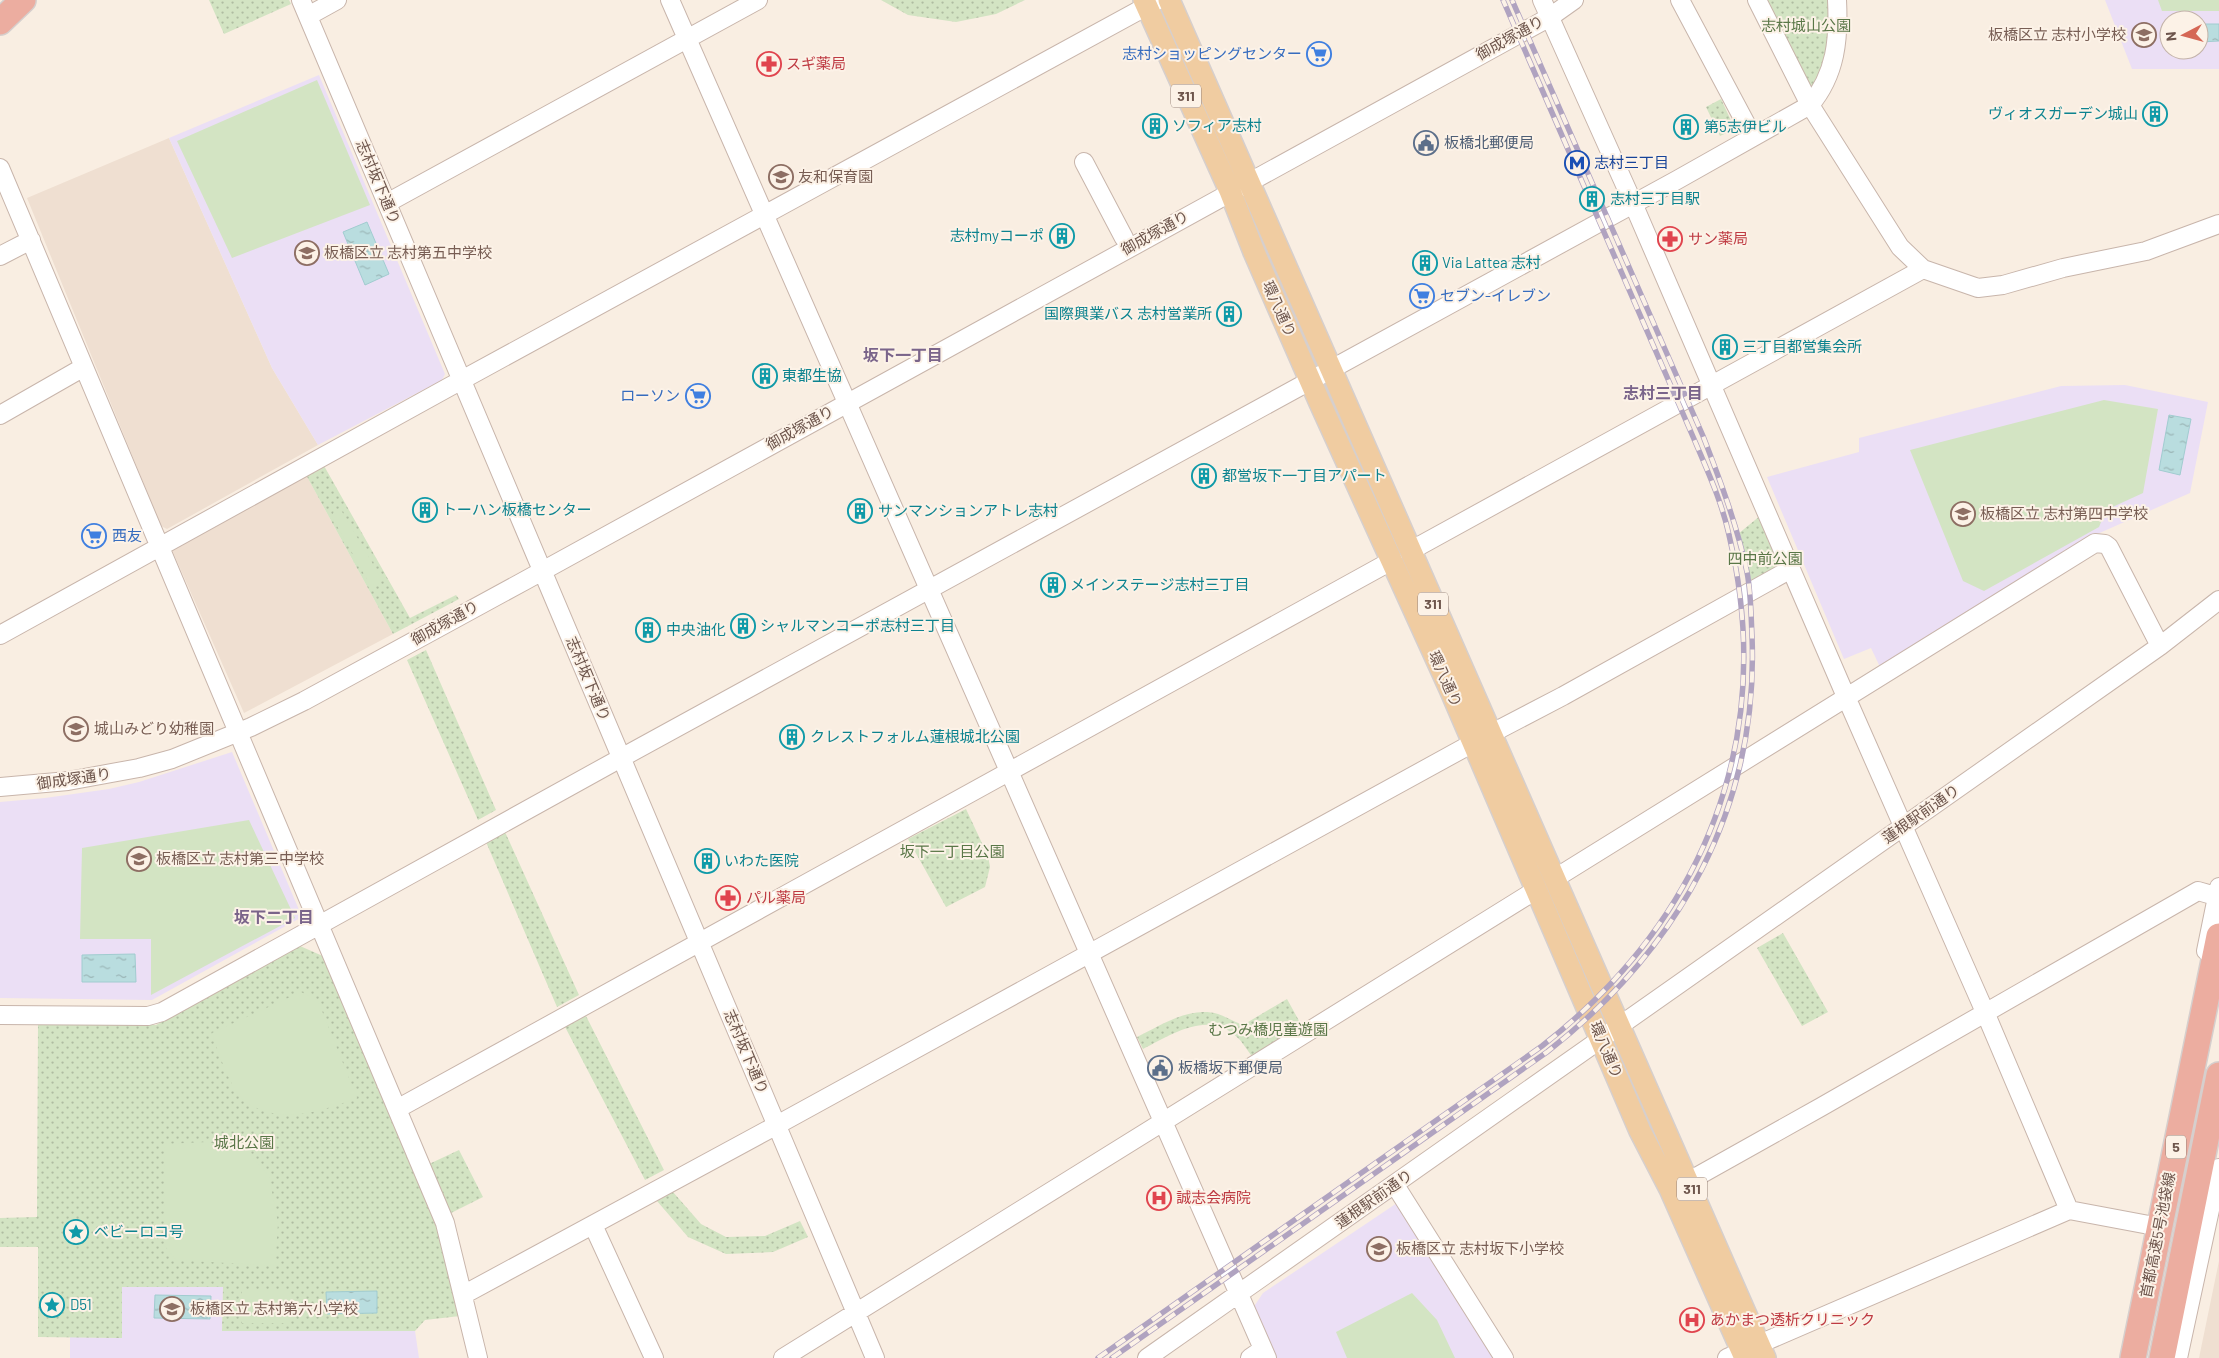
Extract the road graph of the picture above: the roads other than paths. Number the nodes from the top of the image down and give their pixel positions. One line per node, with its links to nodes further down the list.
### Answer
1 (23, 0): 14 (highway)
2 (337, 0): 12 (street)
3 (670, 0): 15 (street)
4 (758, 0): 15 (street)
5 (1169, 0): 20 (main road, 環八通り / 311)
6 (1542, 0): 13 (street)
7 (1574, 0): 13 (street, 御成塚通り)
8 (1680, 0): 17 (street)
9 (1757, 0): 16 (street)
10 (1837, 0): 16 (street)
11 (1150, 2): 21 (main road, 環八通り / 311); 24 (street)
12 (304, 8): 22 (street, 志村坂下通り)
13 (1550, 16): 20 (street, 御成塚通り); 23 (street)
14 (0, 22)
15 (687, 40): 22 (street); 24 (street)
16 (1810, 105): 17 (street); 29 (street)
17 (1753, 137): 23 (street)
18 (1084, 162): 26 (street)
19 (0, 168): 27 (street)
20 (1249, 181): 21 (street, 御成塚通り); 31 (main road, 環八通り / 311)
21 (1230, 191): 33 (main road, 環八通り / 311); 35 (street, 御成塚通り)
22 (387, 203): 32 (street, 志村坂下通り)
23 (1633, 203): 31 (street); 34 (street)
24 (764, 216): 32 (street); 35 (street)
25 (2219, 224): 29 (street)
26 (1124, 238)
27 (31, 240): 28 (street); 30 (street)
28 (0, 256)
29 (1923, 269): 34 (street)
30 (84, 367): 36 (street); 37 (street)
31 (1330, 369): 33 (street); 38 (main road, 環八通り / 311)
32 (461, 380): 37 (street); 40 (street, 志村坂下通り)
33 (1311, 380): 38 (main road, 環八通り / 311); 41 (street)
34 (1711, 385): 38 (street); 39 (street)
35 (846, 403): 40 (street, 御成塚通り); 41 (street)
36 (0, 415)
37 (159, 546): 43 (street); 46 (street)
38 (1401, 556): 47 (main road, 環八通り / 311); 49 (street)
39 (1791, 569): 45 (street); 47 (street)
40 (542, 571): 46 (street, 御成塚通り); 48 (street, 志村坂下通り)
41 (928, 590): 48 (street); 49 (street)
42 (2219, 600): 44 (street, 蓮根駅前通り)
43 (0, 635)
44 (2160, 646): 45 (street); 51 (street, 蓮根駅前通り)
45 (1847, 699): 51 (street); 52 (street)
46 (238, 733): 50 (street, 御成塚通り); 55 (street)
47 (1482, 738): 52 (main road, 環八通り / 311); 53 (main road, 環八通り / 311); 58 (street)
48 (622, 758): 55 (street); 57 (street, 志村坂下通り)
49 (1008, 772): 57 (street); 58 (street)
50 (0, 787)
51 (1902, 827): 59 (street); 62 (street, 蓮根駅前通り)
52 (1554, 878): 62 (main road, 環八通り / 311)
53 (1536, 890): 63 (main road, 環八通り / 311); 66 (street)
54 (2218, 893): 59 (street); 74 (street)
55 (318, 926): 60 (street); 65 (street)
56 (2219, 936): 88 (highway, 首都高速5号池袋線 / 5)
57 (699, 941): 65 (street); 67 (street, 志村坂下通り)
58 (1088, 954): 66 (street); 67 (street)
59 (1985, 1012): 70 (street); 72 (street)
60 (0, 1015)
61 (2219, 1015): 75 (highway)
62 (1621, 1026): 63 (street, 蓮根駅前通り); 70 (main road, 環八通り / 311)
63 (1601, 1039): 71 (street, 蓮根駅前通り); 80 (main road, 環八通り / 311)
64 (2219, 1075): 75 (highway)
65 (397, 1109): 77 (street)
66 (1163, 1123): 76 (street); 78 (street)
67 (777, 1126): 73 (street); 78 (street, 志村坂下通り)
68 (2219, 1154): 91 (highway)
69 (2219, 1168): 91 (street)
70 (1689, 1181): 80 (main road, 環八通り / 311)
71 (1395, 1184): 76 (street, 蓮根駅前通り); 86 (street)
72 (2069, 1210): 74 (street); 80 (street)
73 (594, 1225): 77 (street); 82 (street)
74 (2149, 1225): 87 (street)
75 (2174, 1275): 89 (highway); 90 (highway)
76 (1238, 1294): 79 (street); 85 (street, 蓮根駅前通り)
77 (463, 1295): 81 (street)
78 (856, 1313): 83 (street); 84 (street, 志村坂下通り)
79 (1260, 1355)
80 (1751, 1355)
81 (478, 1358)
82 (654, 1358)
83 (783, 1358)
84 (875, 1358)
85 (1147, 1358)
86 (1504, 1358)
87 (2122, 1358)
88 (2133, 1358)
89 (2149, 1358)
90 (2162, 1358)
91 (2178, 1358)

